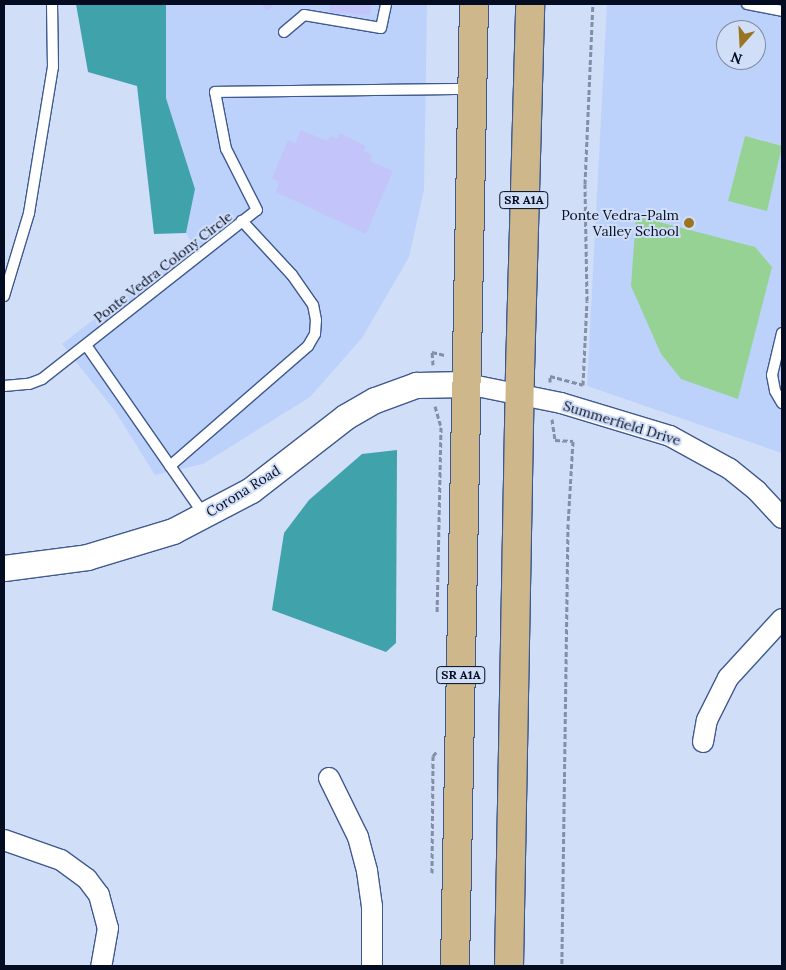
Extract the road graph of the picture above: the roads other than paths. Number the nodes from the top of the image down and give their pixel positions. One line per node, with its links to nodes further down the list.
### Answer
1 (52, 4): 10 (lane)
2 (386, 4): 7 (lane)
3 (474, 4): 8 (main road, SR A1A)
4 (530, 4): 15 (main road, SR A1A)
5 (747, 4): 6 (lane)
6 (782, 11)
7 (284, 32)
8 (471, 89): 9 (lane, Ponte Vedra Colony Circle); 13 (main road, SR A1A)
9 (242, 221): 12 (lane, Ponte Vedra Colony Circle); 17 (lane)
10 (4, 296)
11 (782, 334): 16 (lane)
12 (86, 345): 14 (lane, Ponte Vedra Colony Circle); 17 (lane)
13 (467, 384): 15 (street, Summerfield Drive); 18 (street, Corona Road); 27 (main road, SR A1A)
14 (4, 386)
15 (519, 395): 19 (street, Summerfield Drive); 28 (main road, SR A1A)
16 (782, 402)
17 (170, 466): 18 (lane)
18 (205, 516): 20 (street, Corona Road)
19 (782, 518)
20 (4, 568)
21 (782, 619): 22 (street)
22 (703, 742)
23 (329, 778): 26 (street)
24 (4, 840): 25 (street)
25 (101, 966)
26 (372, 966)
27 (455, 966)
28 (509, 966)

